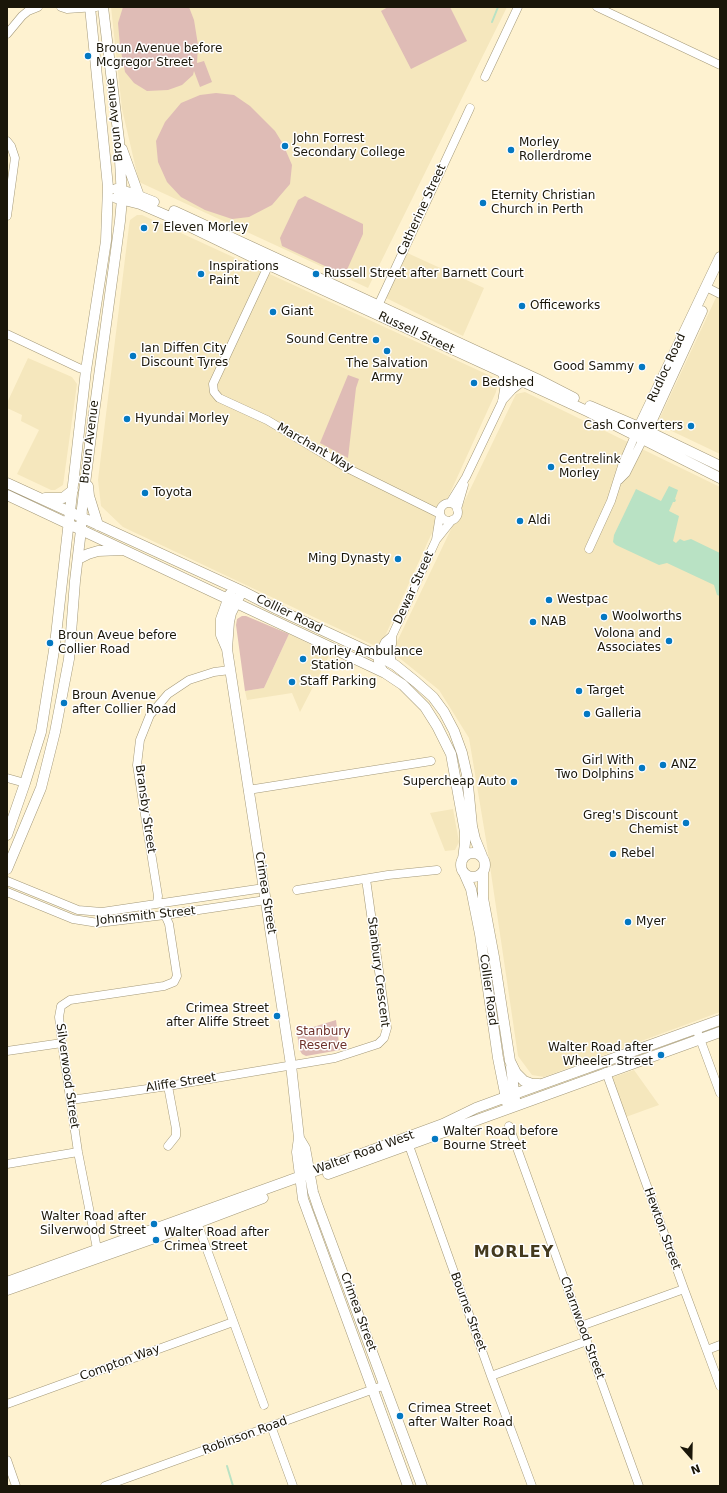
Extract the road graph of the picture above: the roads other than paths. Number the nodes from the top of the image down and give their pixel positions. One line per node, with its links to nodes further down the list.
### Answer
1 (38, 7): 7 (street)
2 (61, 7): 3 (street)
3 (92, 7): 13 (main road, Broun Avenue)
4 (103, 7): 11 (main road, Broun Avenue)
5 (518, 7): 9 (street)
6 (597, 7): 8 (street)
7 (7, 34)
8 (720, 65)
9 (485, 77)
10 (470, 108): 22 (street, Catherine Street)
11 (119, 140): 14 (main road, Broun Avenue); 15 (main road)
12 (7, 141): 16 (street)
13 (108, 192): 14 (main road, Russell Street); 24 (main road, Broun Avenue)
14 (122, 195): 15 (main road, Russell Street); 17 (main road, Broun Avenue)
15 (141, 200): 17 (main road); 19 (main road, Russell Street)
16 (7, 216)
17 (120, 221): 30 (main road, Broun Avenue)
18 (720, 257): 21 (main road, Rudloc Road)
19 (271, 261): 22 (main road, Russell Street); 37 (street, Marchant Way)
20 (720, 273): 21 (main road, Rudloc Road)
21 (713, 290): 28 (main road, Rudloc Road)
22 (377, 309): 25 (main road, Russell Street)
23 (7, 334): 24 (street)
24 (86, 370): 34 (main road, Broun Avenue)
25 (509, 373): 26 (main road, Russell Street); 27 (street); 28 (main road, Russell Street)
26 (522, 382): 27 (street); 28 (main road, Russell Street)
27 (502, 402): 31 (street)
28 (641, 434): 29 (main road, Russell Street); 32 (main road, Russell Street); 48 (street, Rudloc Road)
29 (720, 466)
30 (87, 471): 42 (main road, Broun Avenue); 45 (main road)
31 (466, 477): 38 (street); 39 (street)
32 (720, 478)
33 (7, 482): 36 (main road, Collier Road)
34 (73, 490): 36 (main road); 40 (main road, Broun Avenue)
35 (7, 495): 44 (main road, Collier Road)
36 (41, 499): 40 (main road, Collier Road)
37 (422, 504): 38 (street, Marchant Way); 41 (street, Marchant Way)
38 (446, 504): 39 (street); 41 (street)
39 (457, 509): 43 (street)
40 (71, 513): 42 (main road, Collier Road); 44 (main road, Broun Avenue)
41 (440, 514): 43 (street); 47 (street, Dewar Street)
42 (82, 518): 45 (main road, Collier Road); 46 (main road, Broun Avenue)
43 (452, 520): 47 (street, Dewar Street)
44 (69, 524): 46 (main road, Collier Road); 60 (main road, Broun Avenue)
45 (98, 525): 51 (main road, Collier Road)
46 (81, 530): 49 (main road, Collier Road); 50 (main road, Broun Avenue)
47 (436, 540): 53 (street, Dewar Street)
48 (589, 549)
49 (126, 551): 50 (main road); 52 (main road, Collier Road)
50 (78, 559): 65 (main road, Broun Avenue)
51 (237, 589): 52 (main road, Crimea Street); 54 (main road, Collier Road)
52 (232, 602): 56 (main road, Crimea Street); 57 (main road, Collier Road)
53 (392, 636): 54 (street, Dewar Street); 55 (street, Dewar Street)
54 (378, 656): 55 (main road, Collier Road); 57 (street)
55 (392, 664): 63 (main road, Collier Road)
56 (230, 670): 61 (main road, Crimea Street); 75 (street, Bransby Street)
57 (385, 673): 64 (main road, Collier Road)
58 (431, 762): 61 (street)
59 (7, 778): 60 (street)
60 (25, 783): 62 (main road, Broun Avenue)
61 (248, 790): 71 (main road, Crimea Street)
62 (7, 835)
63 (482, 856): 64 (main road); 67 (main road)
64 (462, 859): 68 (main road)
65 (7, 869)
66 (437, 870): 69 (street)
67 (483, 872): 68 (main road); 83 (main road, Collier Road)
68 (464, 873): 89 (main road, Collier Road)
69 (366, 878): 72 (street); 84 (street, Stanbury Crescent)
70 (7, 881): 75 (street, Johnsmith Street)
71 (264, 888): 74 (main road, Crimea Street); 75 (street, Johnsmith Street)
72 (297, 890)
73 (7, 892): 76 (street, Johnsmith Street)
74 (266, 900): 76 (street, Johnsmith Street); 84 (main road, Crimea Street)
75 (157, 903)
76 (165, 915): 81 (street, Silverwood Street)
77 (720, 1020): 78 (main road, Walter Road West)
78 (696, 1028): 80 (street); 86 (main road, Walter Road West)
79 (720, 1032): 80 (main road, Walter Road West)
80 (700, 1038): 85 (main road, Walter Road West); 88 (street)
81 (62, 1043): 82 (street); 90 (street, Silverwood Street)
82 (7, 1051)
83 (510, 1061): 86 (main road, Collier Road); 89 (main road, Collier Road)
84 (291, 1065): 87 (street, Aliffe Street); 93 (main road, Crimea Street)
85 (606, 1072): 91 (main road, Walter Road West); 103 (street, Hewton Street)
86 (542, 1084): 89 (main road, Walter Road West)
87 (168, 1086): 90 (street, Aliffe Street); 95 (street)
88 (720, 1093)
89 (510, 1095): 91 (main road, Collier Road); 94 (main road, Walter Road West)
90 (71, 1100): 96 (street, Silverwood Street)
91 (512, 1106): 94 (main road, Walter Road West)
92 (509, 1126): 106 (street, Charnwood Street)
93 (299, 1138): 98 (main road, Crimea Street); 99 (main road, Crimea Street)
94 (407, 1141): 98 (main road, Walter Road West); 110 (street, Bourne Street)
95 (168, 1146)
96 (78, 1152): 97 (street); 101 (street, Silverwood Street)
97 (7, 1164)
98 (310, 1176): 99 (main road, Walter Road West); 111 (main road, Crimea Street)
99 (300, 1180): 100 (main road, Walter Road West); 113 (main road, Crimea Street)
100 (195, 1219): 101 (main road, Walter Road West); 105 (street)
101 (98, 1253): 102 (main road, Walter Road West); 104 (main road, Walter Road West)
102 (7, 1282)
103 (684, 1289): 106 (street); 109 (street, Hewton Street)
104 (7, 1290)
105 (233, 1322): 114 (street, Compton Way); 115 (street)
106 (581, 1326): 107 (street, Charnwood Street)
107 (587, 1341): 110 (street); 124 (street, Charnwood Street)
108 (720, 1345): 109 (street)
109 (707, 1350): 112 (street, Hewton Street)
110 (491, 1376): 123 (street, Bourne Street)
111 (385, 1385): 113 (street, Robinson Road); 122 (main road, Crimea Street)
112 (720, 1386)
113 (373, 1390): 116 (street, Robinson Road); 121 (main road, Crimea Street)
114 (7, 1404)
115 (264, 1405)
116 (271, 1426): 119 (street, Robinson Road); 120 (street)
117 (7, 1460): 118 (street)
118 (16, 1486)
119 (105, 1486)
120 (293, 1486)
121 (408, 1486)
122 (422, 1486)
123 (532, 1486)
124 (639, 1486)

